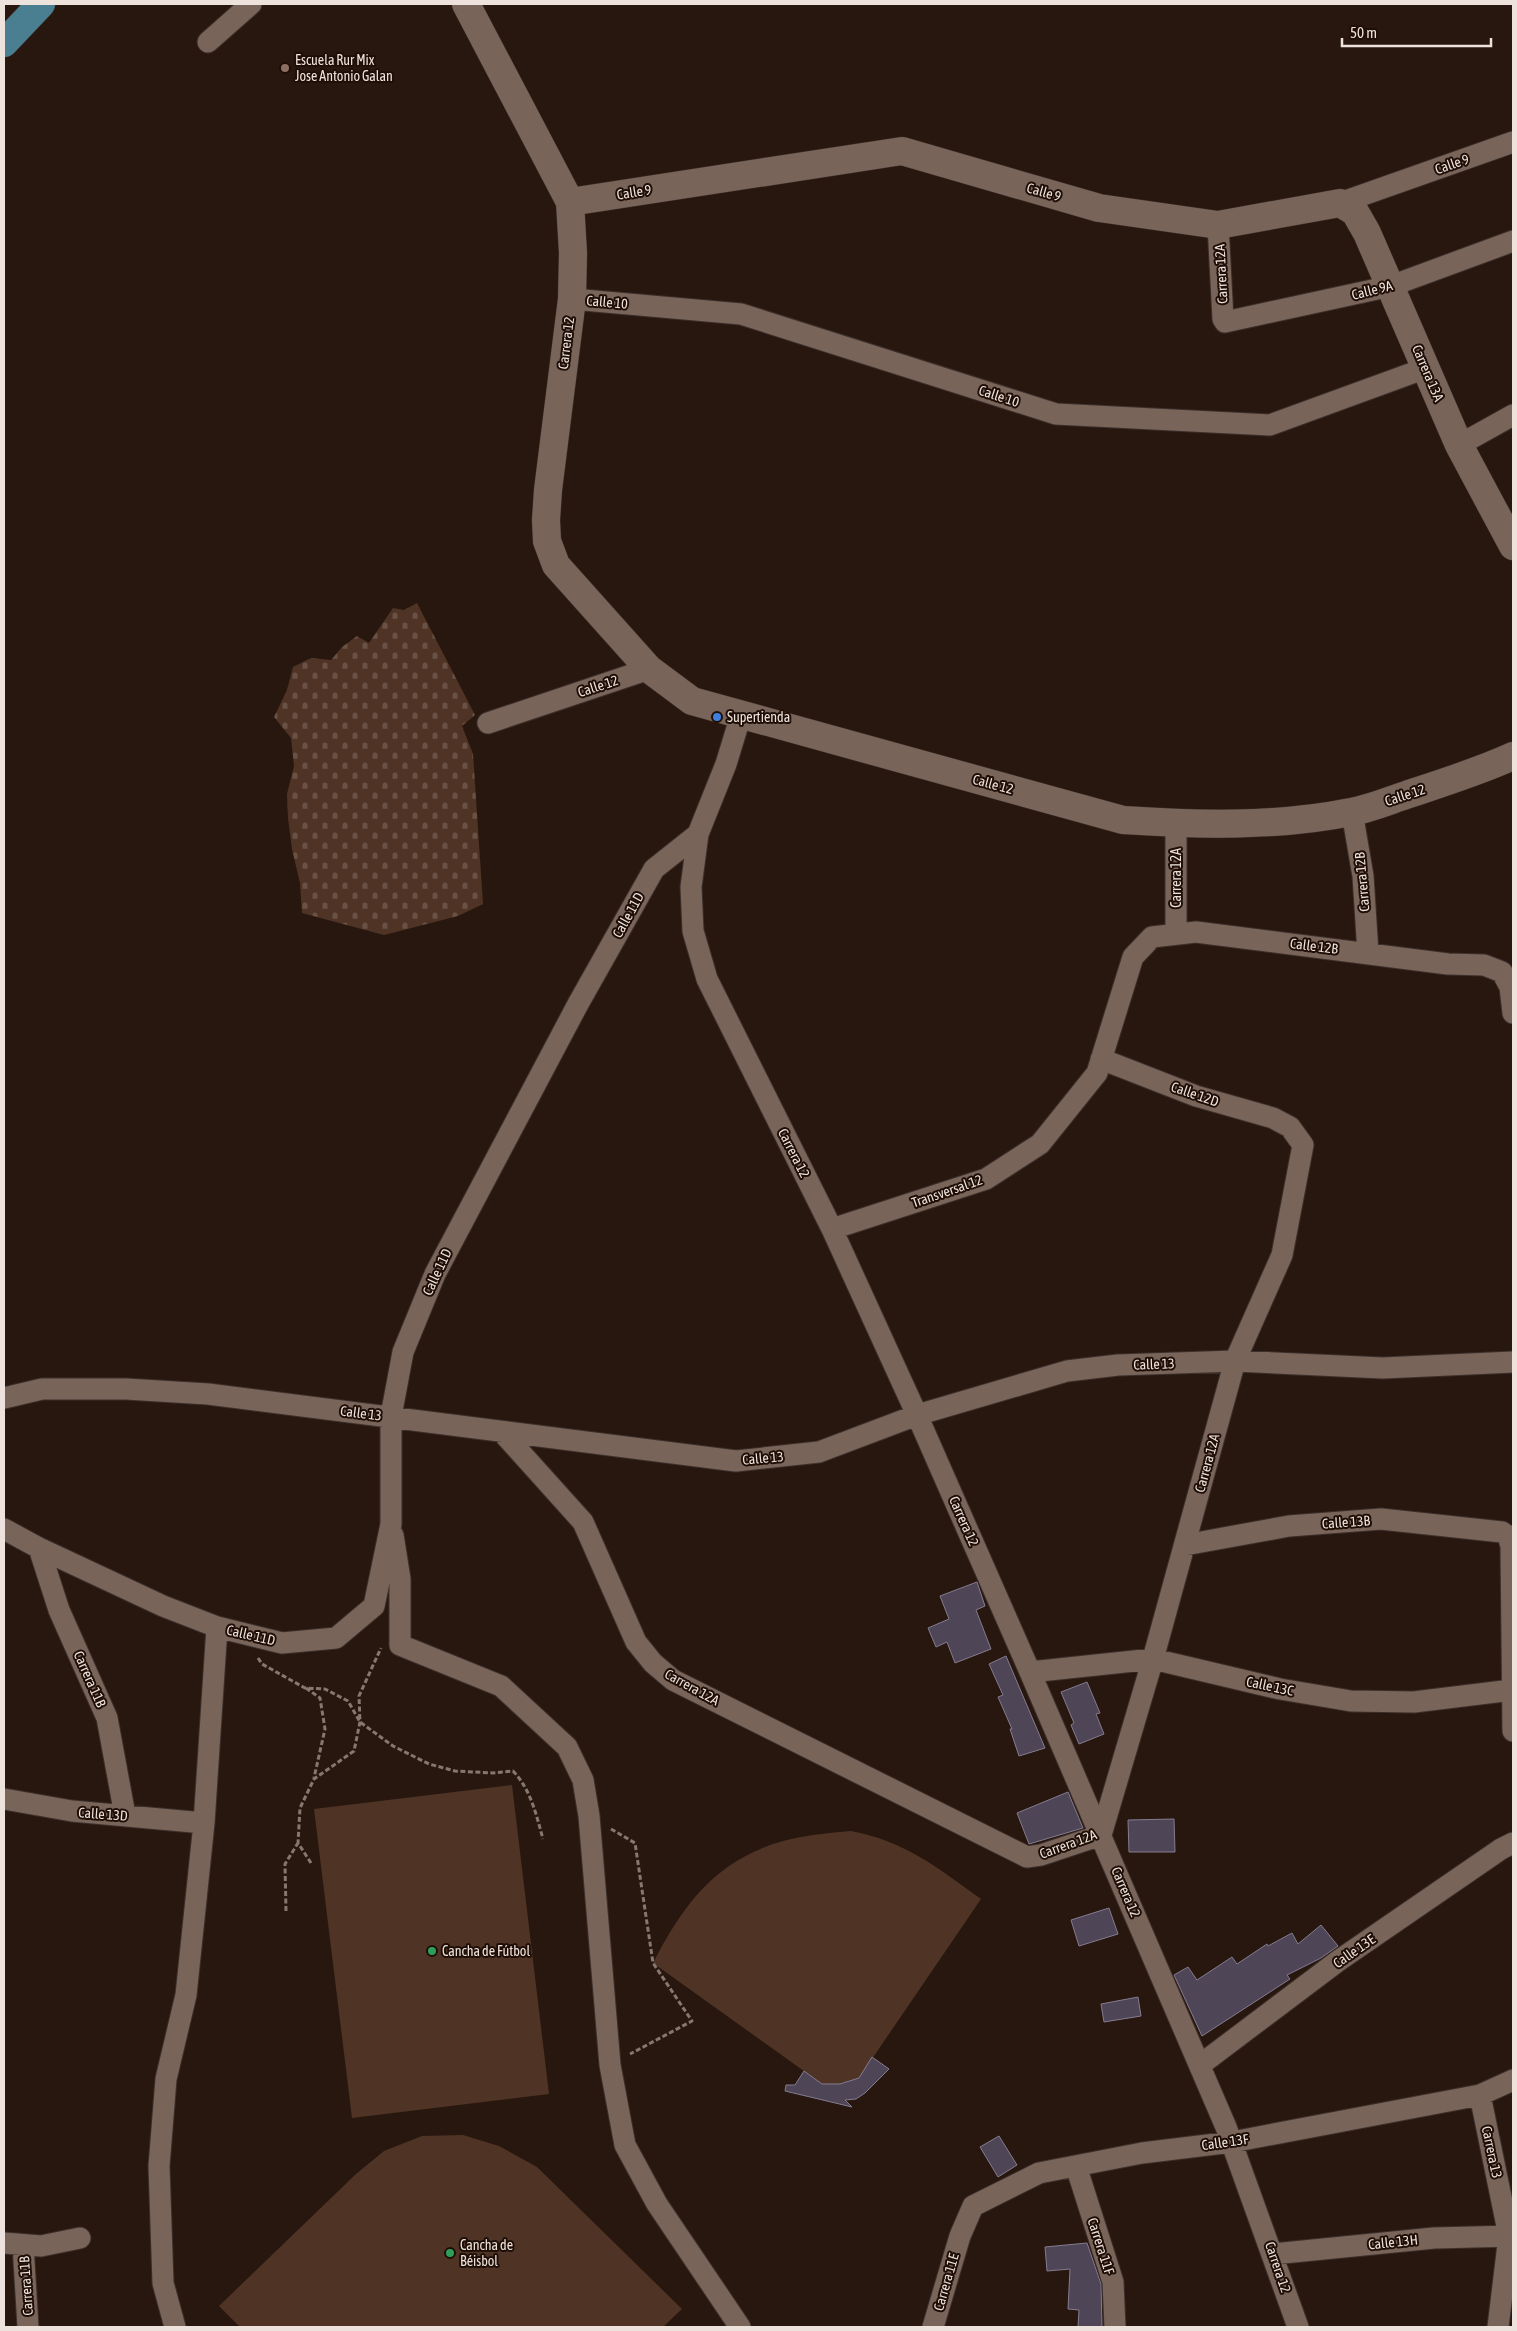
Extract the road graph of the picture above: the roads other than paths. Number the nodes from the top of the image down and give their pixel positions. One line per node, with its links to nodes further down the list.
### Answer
1 (41, 4): 5 (main road)
2 (250, 4): 4 (street)
3 (466, 4): 7 (street, Carrera 12)
4 (208, 42)
5 (4, 43)
6 (1513, 142): 8 (street, Calle 9)
7 (570, 202): 9 (street, Calle 9); 12 (street, Carrera 12)
8 (1340, 203): 9 (street, Calle 9); 11 (street, Carrera 13A)
9 (1218, 225): 13 (street, Carrera 12A)
10 (1513, 240): 11 (street, Calle 9A)
11 (1391, 286): 13 (street, Calle 9A); 14 (street, Carrera 13A)
12 (572, 299): 14 (street, Calle 10); 18 (street, Carrera 12)
13 (1225, 322)
14 (1426, 368): 16 (street, Carrera 13A)
15 (1513, 415): 16 (street)
16 (1459, 445): 17 (street, Carrera 13A)
17 (1513, 546)
18 (649, 669): 19 (street, Calle 12); 20 (street, Calle 12)
19 (741, 715): 23 (street, Calle 12); 24 (street, Carrera 12)
20 (488, 723)
21 (1513, 756): 22 (street, Calle 12)
22 (1352, 812): 23 (street, Calle 12); 26 (street, Carrera 12B)
23 (1176, 824): 25 (street, Carrera 12A)
24 (698, 834): 30 (street, Carrera 12); 35 (street, Calle 11D)
25 (1176, 933): 26 (street, Calle 12B); 28 (street, Calle 12B)
26 (1368, 953): 27 (street, Calle 12B)
27 (1513, 1014)
28 (1101, 1059): 29 (street, Calle 12D); 30 (street, Transversal 12)
29 (1290, 1127): 31 (street, Carrera 12A)
30 (832, 1229): 34 (street, Carrera 12)
31 (1235, 1361): 32 (street, Calle 13); 34 (street, Calle 13); 39 (street, Carrera 12A)
32 (1513, 1362)
33 (4, 1398): 35 (street, Calle 13)
34 (917, 1415): 36 (street, Calle 13); 44 (street, Carrera 12)
35 (391, 1416): 36 (street, Calle 13); 37 (street, Calle 11D)
36 (502, 1432): 50 (street, Carrera 12A)
37 (391, 1524): 41 (street, Calle 11D); 64 (street)
38 (4, 1529): 40 (street, Calle 11D)
39 (1185, 1545): 42 (street, Calle 13B); 43 (street, Carrera 12A)
40 (39, 1548): 41 (street, Calle 11D); 48 (street, Carrera 11B)
41 (228, 1630): 49 (street)
42 (1513, 1638): 45 (street)
43 (1153, 1659): 44 (street, Calle 13C); 45 (street, Calle 13C); 50 (street, Carrera 12A)
44 (1030, 1672): 50 (street, Carrera 12)
45 (1512, 1690): 46 (street)
46 (1513, 1731)
47 (4, 1799): 48 (street, Calle 13D)
48 (125, 1815): 49 (street, Calle 13D)
49 (204, 1823): 63 (street)
50 (1101, 1835): 52 (street, Carrera 12)
51 (1513, 1843): 52 (street, Calle 13E)
52 (1200, 2065): 55 (street, Carrera 12)
53 (1513, 2080): 54 (street, Calle 13F)
54 (1480, 2095): 55 (street, Calle 13F); 58 (street, Carrera 13)
55 (1232, 2142): 56 (street, Calle 13F); 61 (street, Carrera 12)
56 (1076, 2166): 57 (street, Calle 13F); 66 (street, Carrera 11F)
57 (960, 2236): 65 (street, Carrera 11E)
58 (1511, 2236): 61 (street, Calle 13H); 68 (street, Carrera 13)
59 (80, 2238): 60 (street)
60 (13, 2244): 62 (street, Carrera 11B)
61 (1273, 2254): 67 (street, Carrera 12)
62 (28, 2327)
63 (175, 2327)
64 (740, 2327)
65 (933, 2327)
66 (1115, 2327)
67 (1298, 2327)
68 (1498, 2327)

